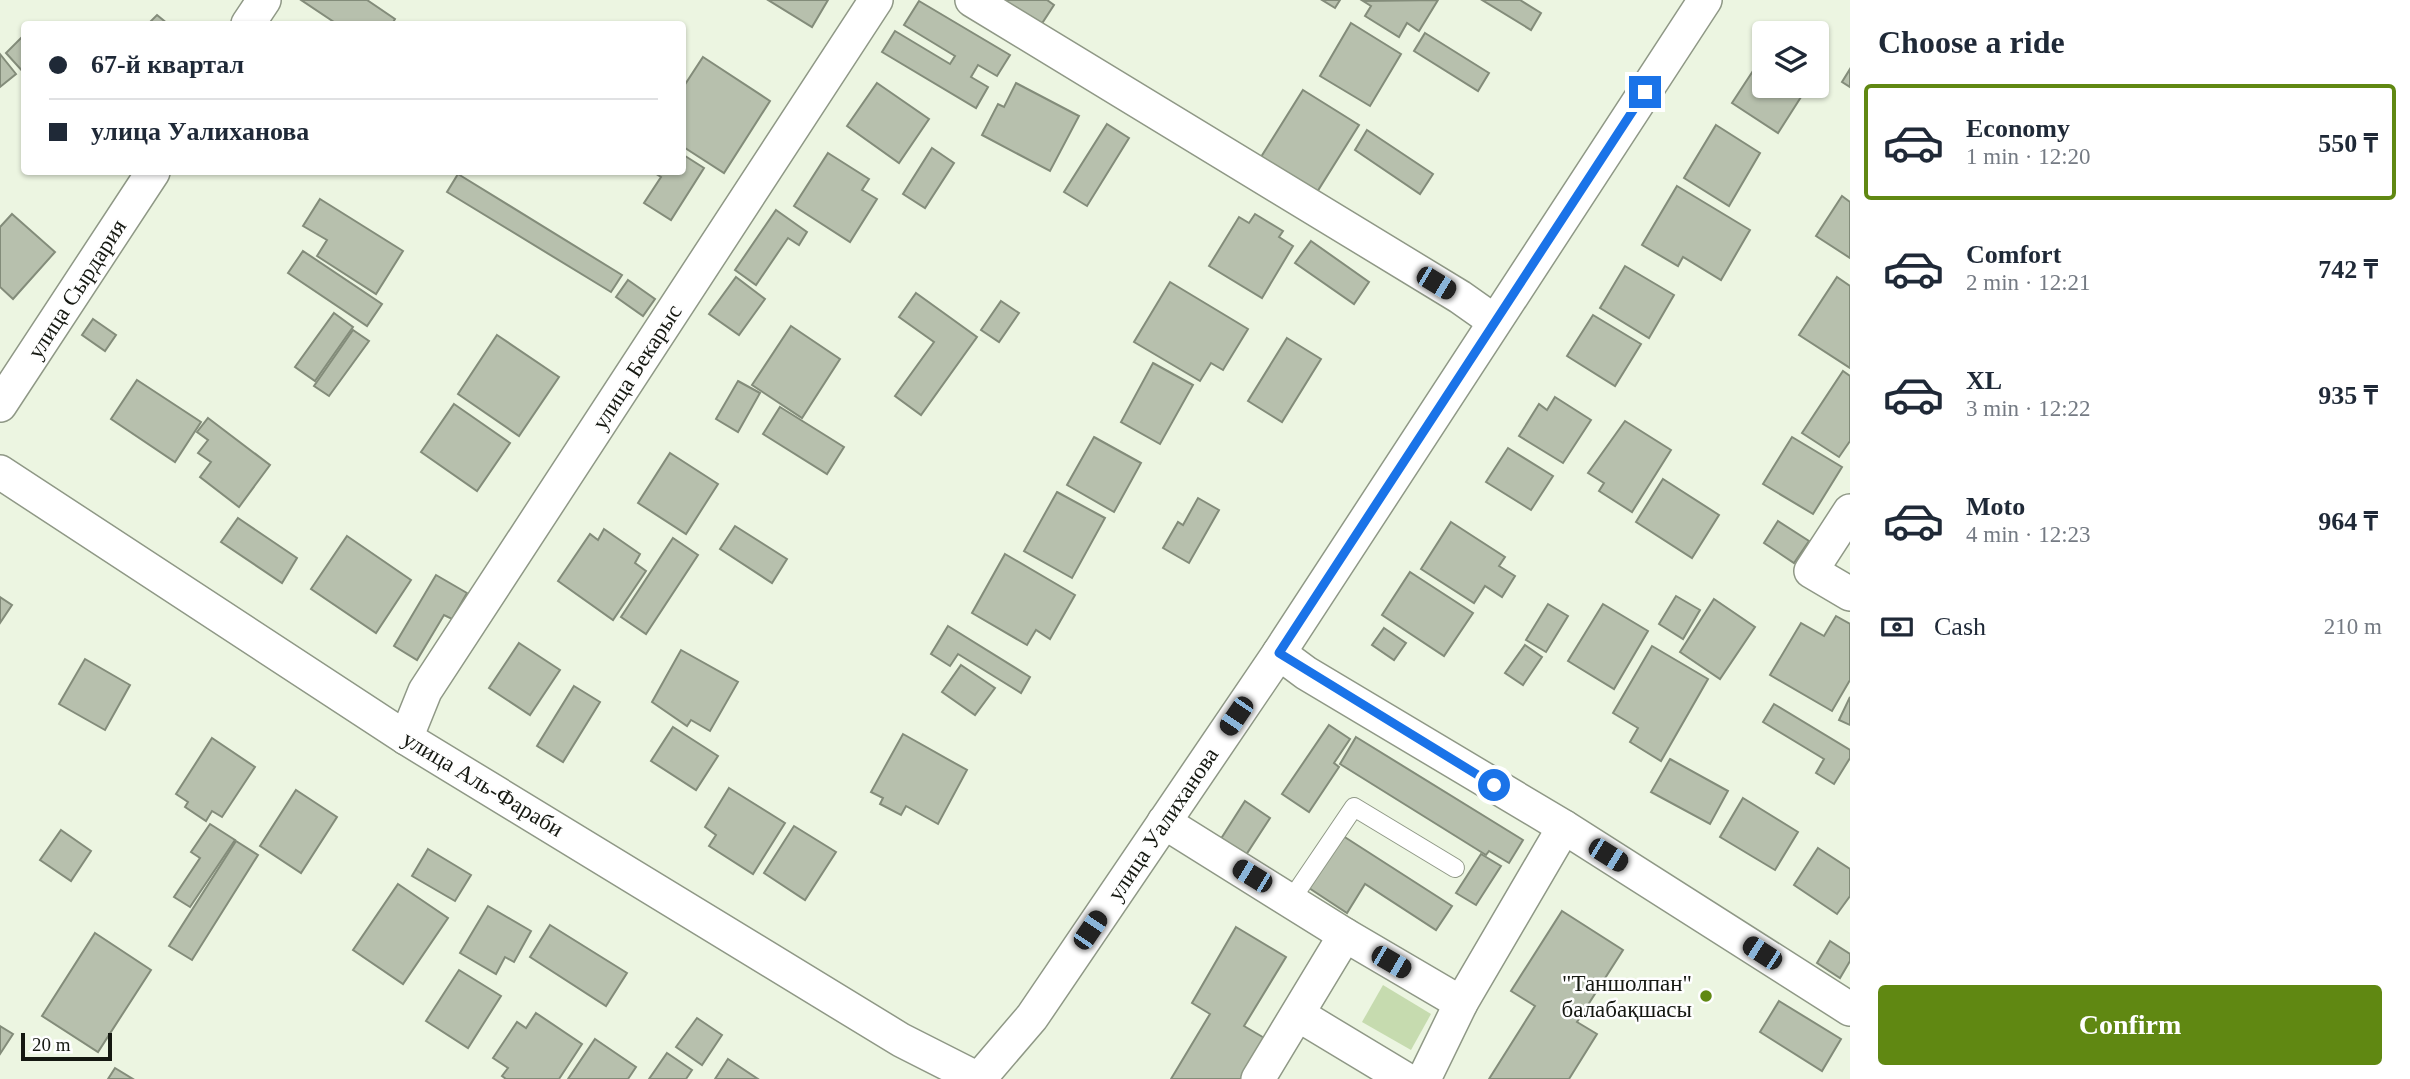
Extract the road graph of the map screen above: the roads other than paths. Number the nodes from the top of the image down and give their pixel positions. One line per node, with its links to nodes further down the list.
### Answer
1 (264, 0): 5 (street)
2 (876, 0): 13 (street, улица Бекарыс)
3 (972, 0): 7 (street)
4 (1705, 0): 7 (street, улица Уалиханова)
5 (250, 21)
6 (151, 175): 8 (street, улица Сырдария)
7 (1494, 321): 12 (street, улица Уалиханова)
8 (0, 405)
9 (0, 472): 13 (street, улица Аль-Фараби)
10 (1850, 511): 11 (street)
11 (1850, 594)
12 (1279, 653): 14 (street, улица Уалиханова); 15 (street)
13 (406, 738): 22 (street, улица Аль-Фараби)
14 (1164, 822): 17 (street); 22 (street, улица Уалиханова)
15 (1564, 827): 19 (street); 20 (street)
16 (1455, 868): 17 (lane)
17 (1291, 900): 18 (street)
18 (1345, 935): 19 (street); 21 (street)
19 (1461, 1003): 25 (street)
20 (1850, 1009)
21 (1299, 1014): 23 (street); 24 (street)
22 (978, 1079)
23 (1258, 1079)
24 (1405, 1079)
25 (1424, 1079)

